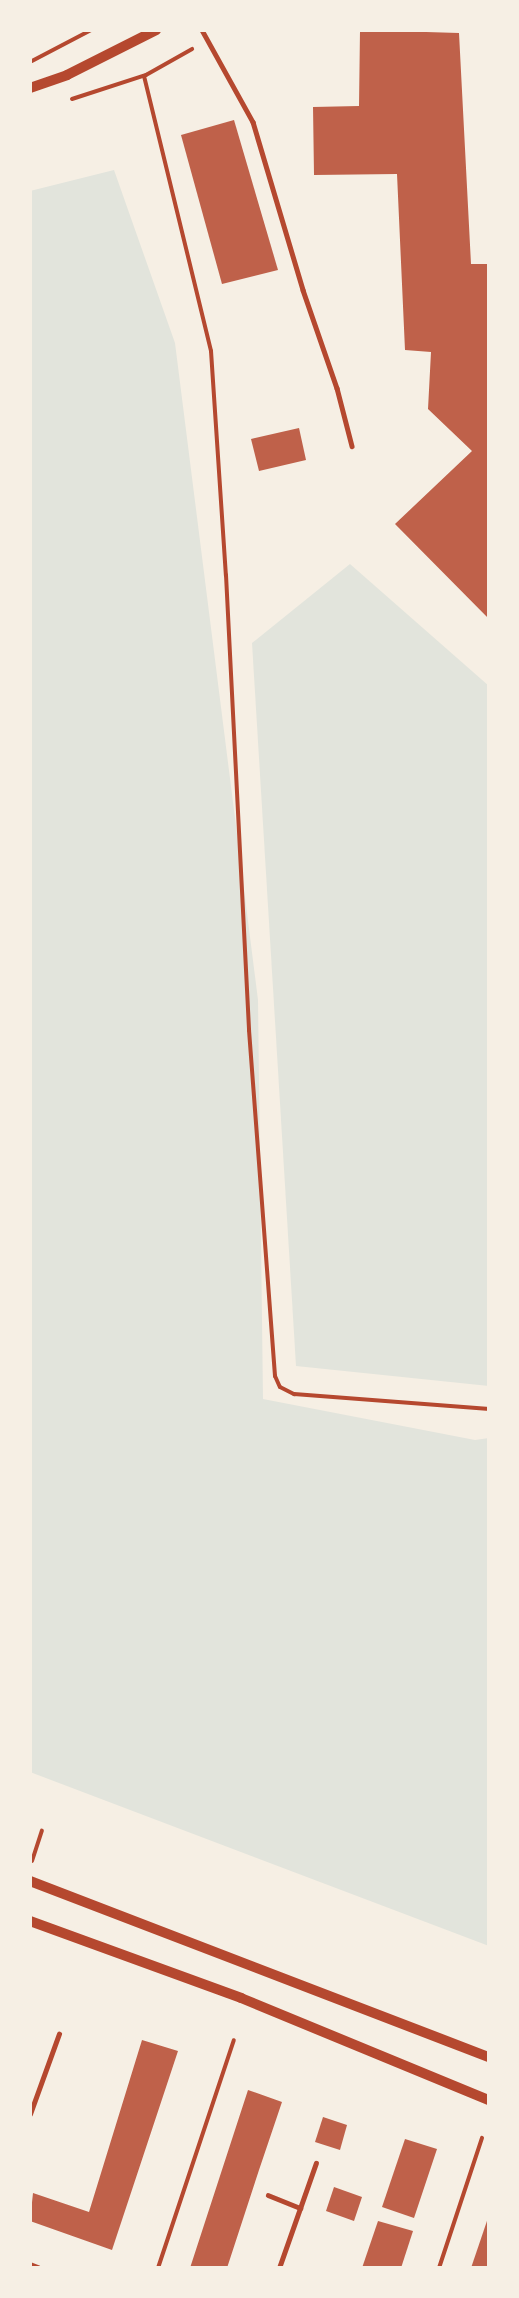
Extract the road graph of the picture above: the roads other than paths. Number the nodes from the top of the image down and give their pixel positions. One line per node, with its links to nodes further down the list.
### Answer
1 (156, 30): 3 (street)
2 (202, 30): 4 (lane)
3 (30, 88)
4 (352, 446)
5 (30, 1881): 8 (street)
6 (30, 1921): 9 (street)
7 (59, 2034): 10 (lane)
8 (489, 2057)
9 (489, 2100)
10 (30, 2114)
11 (316, 2163): 13 (lane)
12 (268, 2195): 13 (lane)
13 (300, 2208): 16 (lane)
14 (30, 2265): 15 (street)
15 (38, 2268)
16 (279, 2268)

